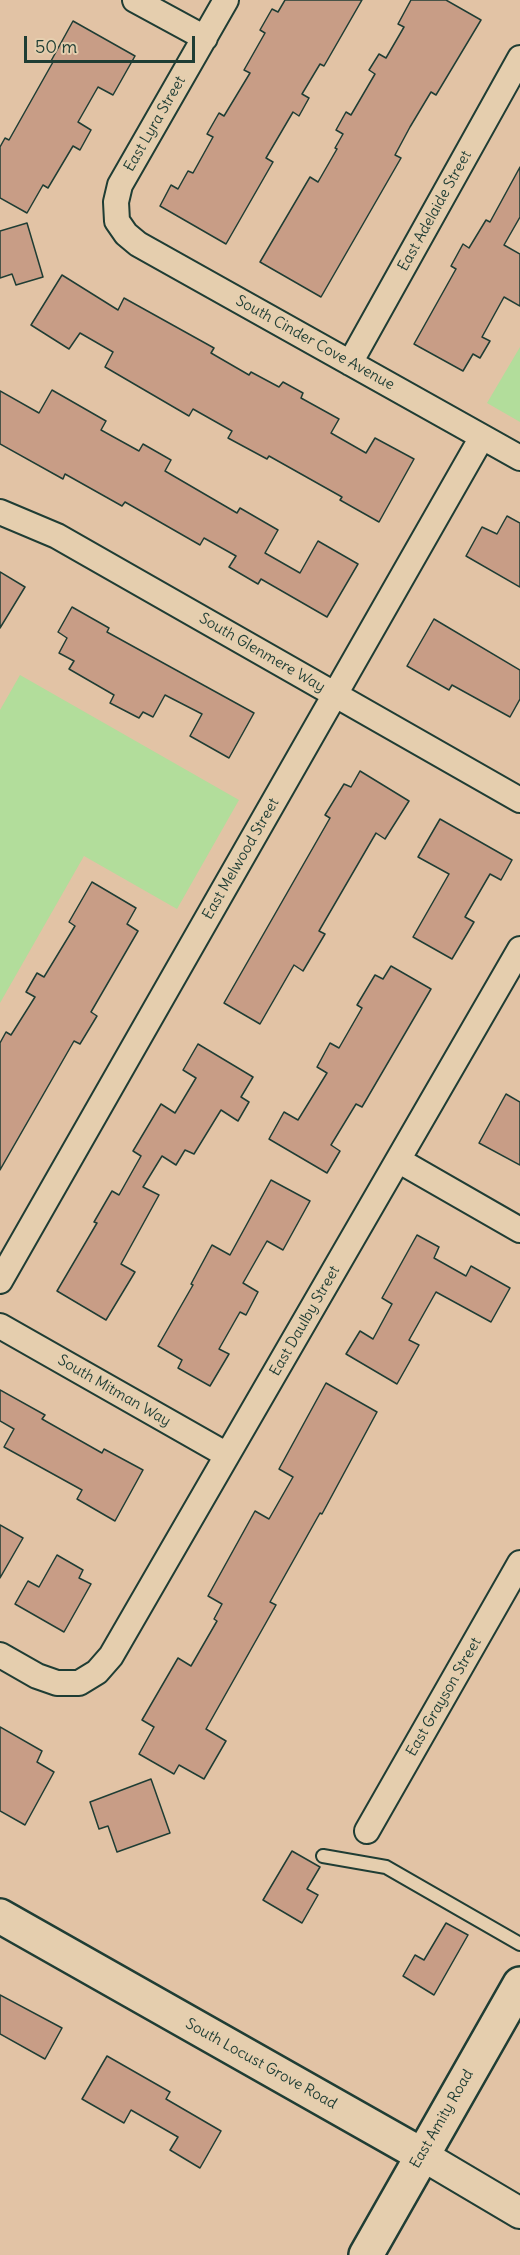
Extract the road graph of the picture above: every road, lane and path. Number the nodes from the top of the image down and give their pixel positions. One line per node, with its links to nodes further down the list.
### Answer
1 (135, 0): 3 (street)
2 (226, 0): 3 (street, East Lyra Street)
3 (205, 38): 5 (street, East Lyra Street)
4 (520, 58): 6 (street, East Adelaide Street)
5 (117, 220): 6 (street, South Cinder Cove Avenue)
6 (350, 363): 7 (street, South Cinder Cove Avenue)
7 (482, 437): 8 (street, South Cinder Cove Avenue); 10 (street, East Melwood Street)
8 (520, 458)
9 (0, 512): 10 (street, South Glenmere Way)
10 (335, 694): 11 (street, South Glenmere Way); 15 (street, East Melwood Street)
11 (520, 800)
12 (520, 949): 13 (street, East Daulby Street)
13 (398, 1160): 14 (street); 17 (street, East Daulby Street)
14 (520, 1230)
15 (0, 1281)
16 (0, 1326): 17 (street, South Mitman Way)
17 (227, 1455): 19 (street, East Daulby Street)
18 (520, 1563): 20 (street, East Grayson Street)
19 (0, 1655)
20 (367, 1831)
21 (323, 1856): 23 (lane)
22 (0, 1916): 25 (main road, South Locust Grove Road)
23 (520, 1944)
24 (520, 1984): 25 (main road, East Amity Road)
25 (422, 2155): 26 (street, South Locust Grove Road); 27 (main road, East Amity Road)
26 (520, 2213)
27 (366, 2255)

